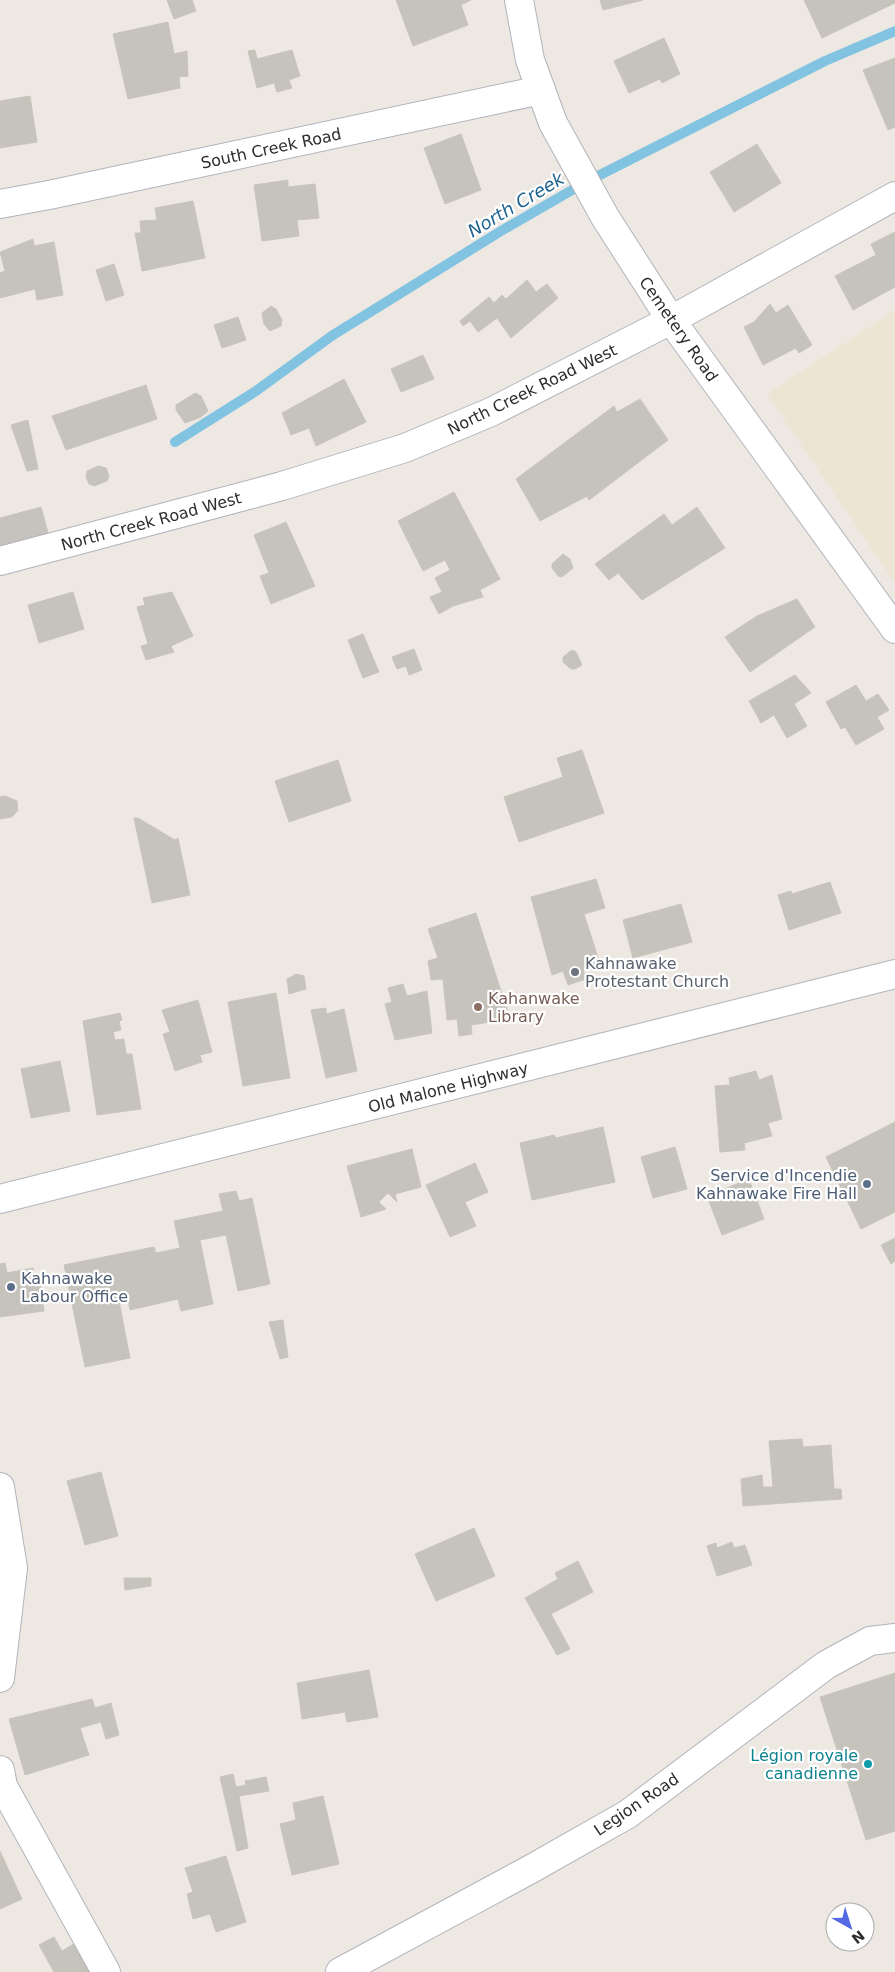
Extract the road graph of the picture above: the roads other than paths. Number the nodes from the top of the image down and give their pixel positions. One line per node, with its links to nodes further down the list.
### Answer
1 (519, 0): 2 (street, Cemetery Road)
2 (541, 90): 4 (street, South Creek Road); 5 (street, Cemetery Road)
3 (895, 196): 5 (street, North Creek Road West)
4 (0, 204)
5 (671, 320): 6 (street, North Creek Road West); 7 (street, Cemetery Road)
6 (0, 562)
7 (895, 629)
8 (895, 974): 9 (street, Old Malone Highway)
9 (0, 1199)
10 (0, 1487): 12 (street)
11 (895, 1638): 16 (street, Legion Road)
12 (2, 1650): 13 (street)
13 (0, 1678)
14 (0, 1770): 15 (street)
15 (106, 1972)
16 (340, 1972)

